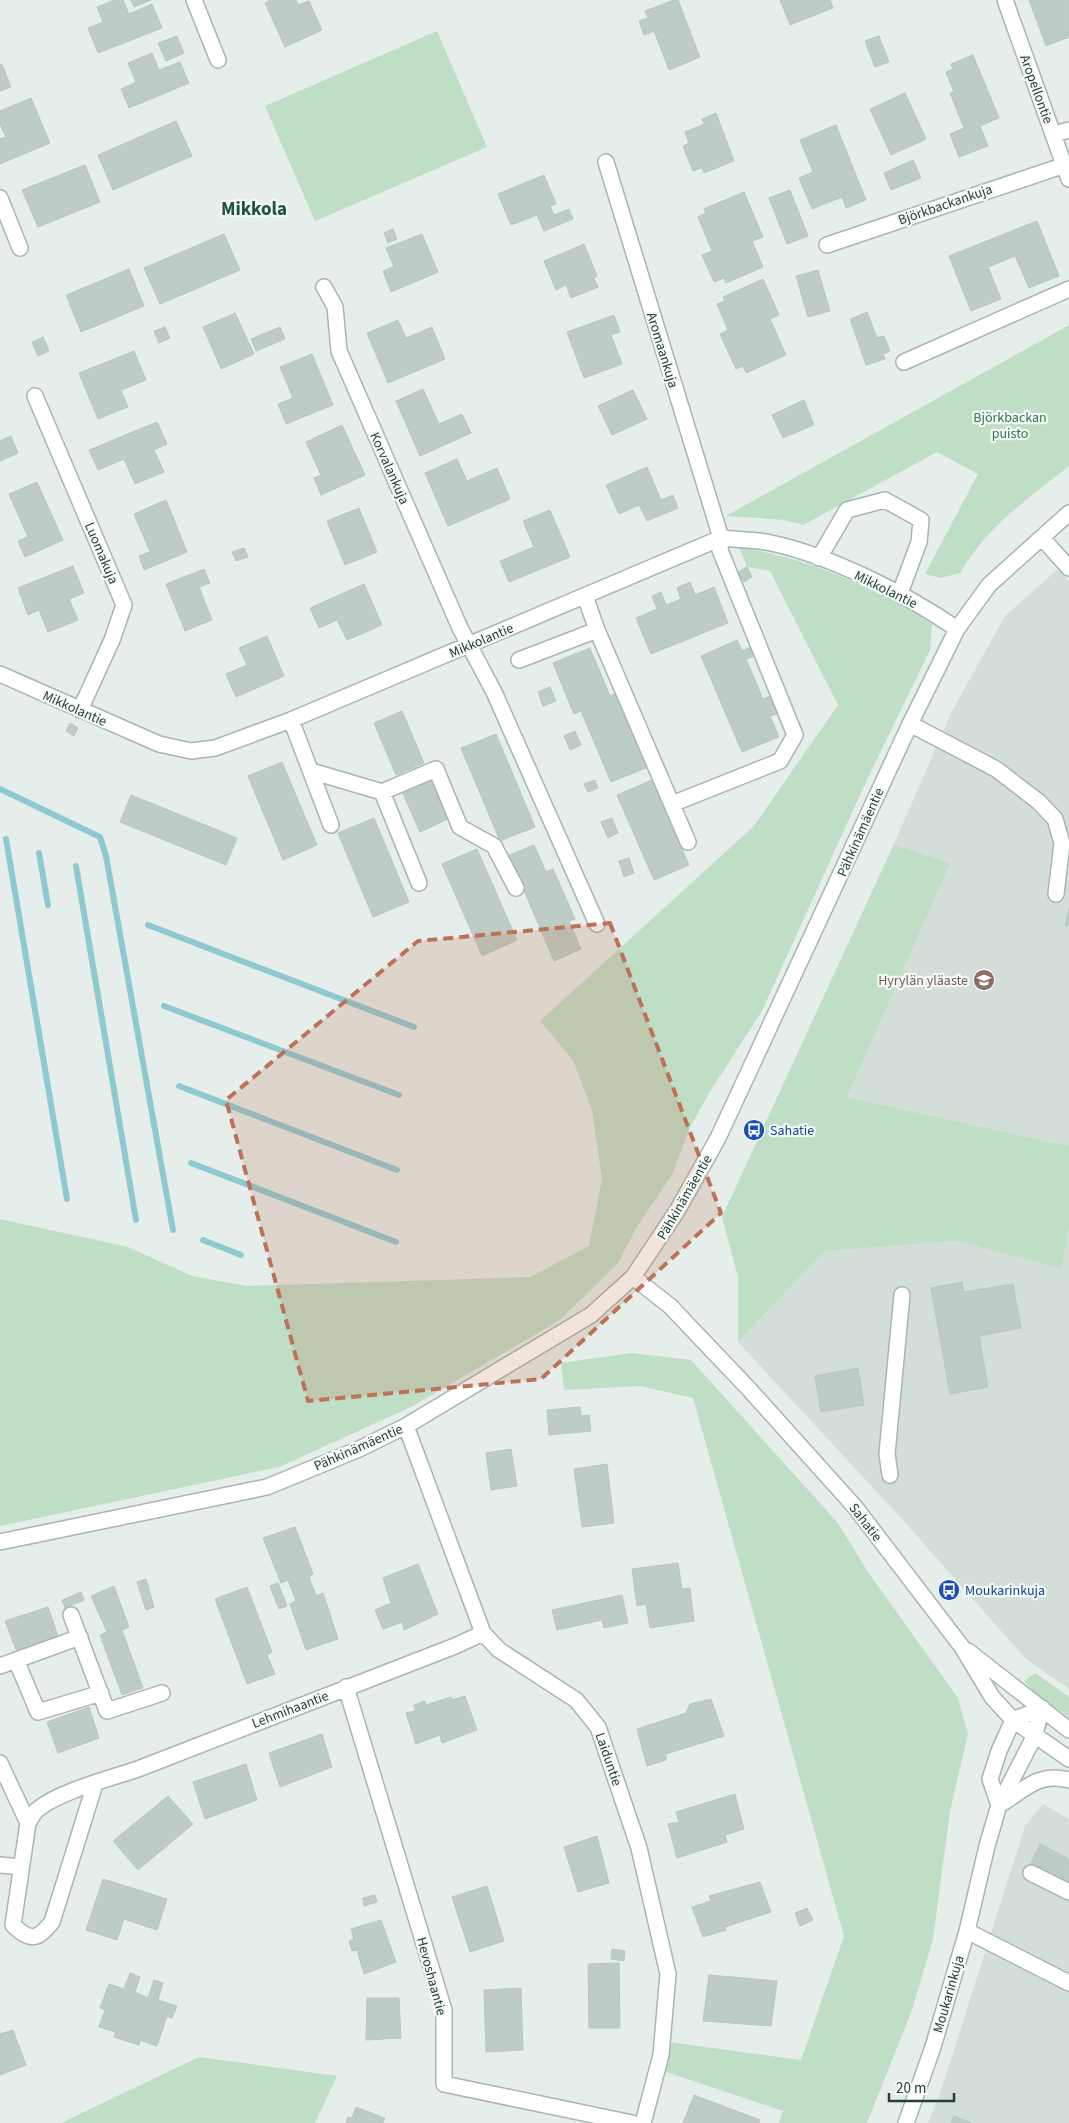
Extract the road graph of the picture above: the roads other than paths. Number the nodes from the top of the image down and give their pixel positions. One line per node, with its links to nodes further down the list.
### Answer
1 (194, 0): 3 (street)
2 (1005, 0): 5 (street, Aropellontie)
3 (218, 60)
4 (1069, 130): 5 (street)
5 (1054, 134): 7 (street, Aropellontie)
6 (606, 162): 16 (street, Aromaankuja)
7 (1067, 172): 9 (street, Björkbackankuja)
8 (0, 198): 10 (street)
9 (827, 245)
10 (20, 248)
11 (324, 287): 24 (street, Korvalankuja)
12 (1069, 289): 13 (street)
13 (904, 362)
14 (36, 396): 27 (street, Luomakuja)
15 (1069, 513): 17 (street, Pähkinämäentie)
16 (721, 538): 18 (street, Mikkolantie); 21 (street, Mikkolantie); 32 (street, Aromaankuja)
17 (1042, 538): 19 (street); 22 (street, Pähkinämäentie)
18 (819, 558): 20 (street, Mikkolantie); 20 (street)
19 (1069, 568)
20 (900, 594): 22 (street, Mikkolantie)
21 (584, 596): 23 (street); 24 (street, Mikkolantie)
22 (957, 629): 29 (street, Pähkinämäentie)
23 (597, 630): 25 (street); 32 (street)
24 (470, 645): 28 (street, Mikkolantie); 38 (street, Korvalankuja)
25 (519, 660)
26 (0, 674): 27 (street, Mikkolantie)
27 (80, 710): 28 (street, Mikkolantie)
28 (291, 720): 30 (street)
29 (910, 724): 37 (street); 39 (street, Pähkinämäentie)
30 (310, 771): 31 (street); 33 (street)
31 (382, 792): 35 (street); 36 (street)
32 (672, 804): 34 (street)
33 (331, 825)
34 (688, 842)
35 (419, 883)
36 (516, 888)
37 (1056, 894)
38 (597, 924)
39 (633, 1277): 41 (street, Pähkinämäentie); 47 (street, Sahatie)
40 (902, 1295): 42 (street)
41 (406, 1426): 43 (street, Pähkinämäentie); 45 (street, Laiduntie)
42 (890, 1476)
43 (0, 1542)
44 (71, 1615): 46 (street)
45 (483, 1633): 50 (street, Lehmihaantie); 70 (street, Laiduntie)
46 (80, 1638): 48 (street); 51 (street)
47 (962, 1647): 53 (street, Sahatie); 54 (street, Sahatie)
48 (16, 1660): 49 (street); 51 (street)
49 (0, 1666)
50 (346, 1687): 60 (street, Lehmihaantie); 69 (street, Hevoshaantie)
51 (101, 1693): 52 (street)
52 (162, 1693)
53 (1042, 1708): 54 (street); 55 (street, Sahatie); 56 (street, Moukarinkuja)
54 (1013, 1720): 56 (street, Sahatie); 61 (street)
55 (1069, 1730)
56 (1034, 1737): 57 (street, Sahatie); 61 (street, Moukarinkuja)
57 (1069, 1760)
58 (0, 1763): 62 (street)
59 (1069, 1780): 61 (street)
60 (95, 1784): 62 (street, Lehmihaantie); 64 (street)
61 (999, 1805): 67 (street, Moukarinkuja)
62 (28, 1822): 64 (street)
63 (0, 1865): 64 (street)
64 (21, 1867)
65 (1031, 1872): 66 (street)
66 (1069, 1892)
67 (967, 1931): 68 (street); 71 (street, Moukarinkuja)
68 (1069, 1983)
69 (632, 2123)
70 (642, 2123)
71 (906, 2123)

